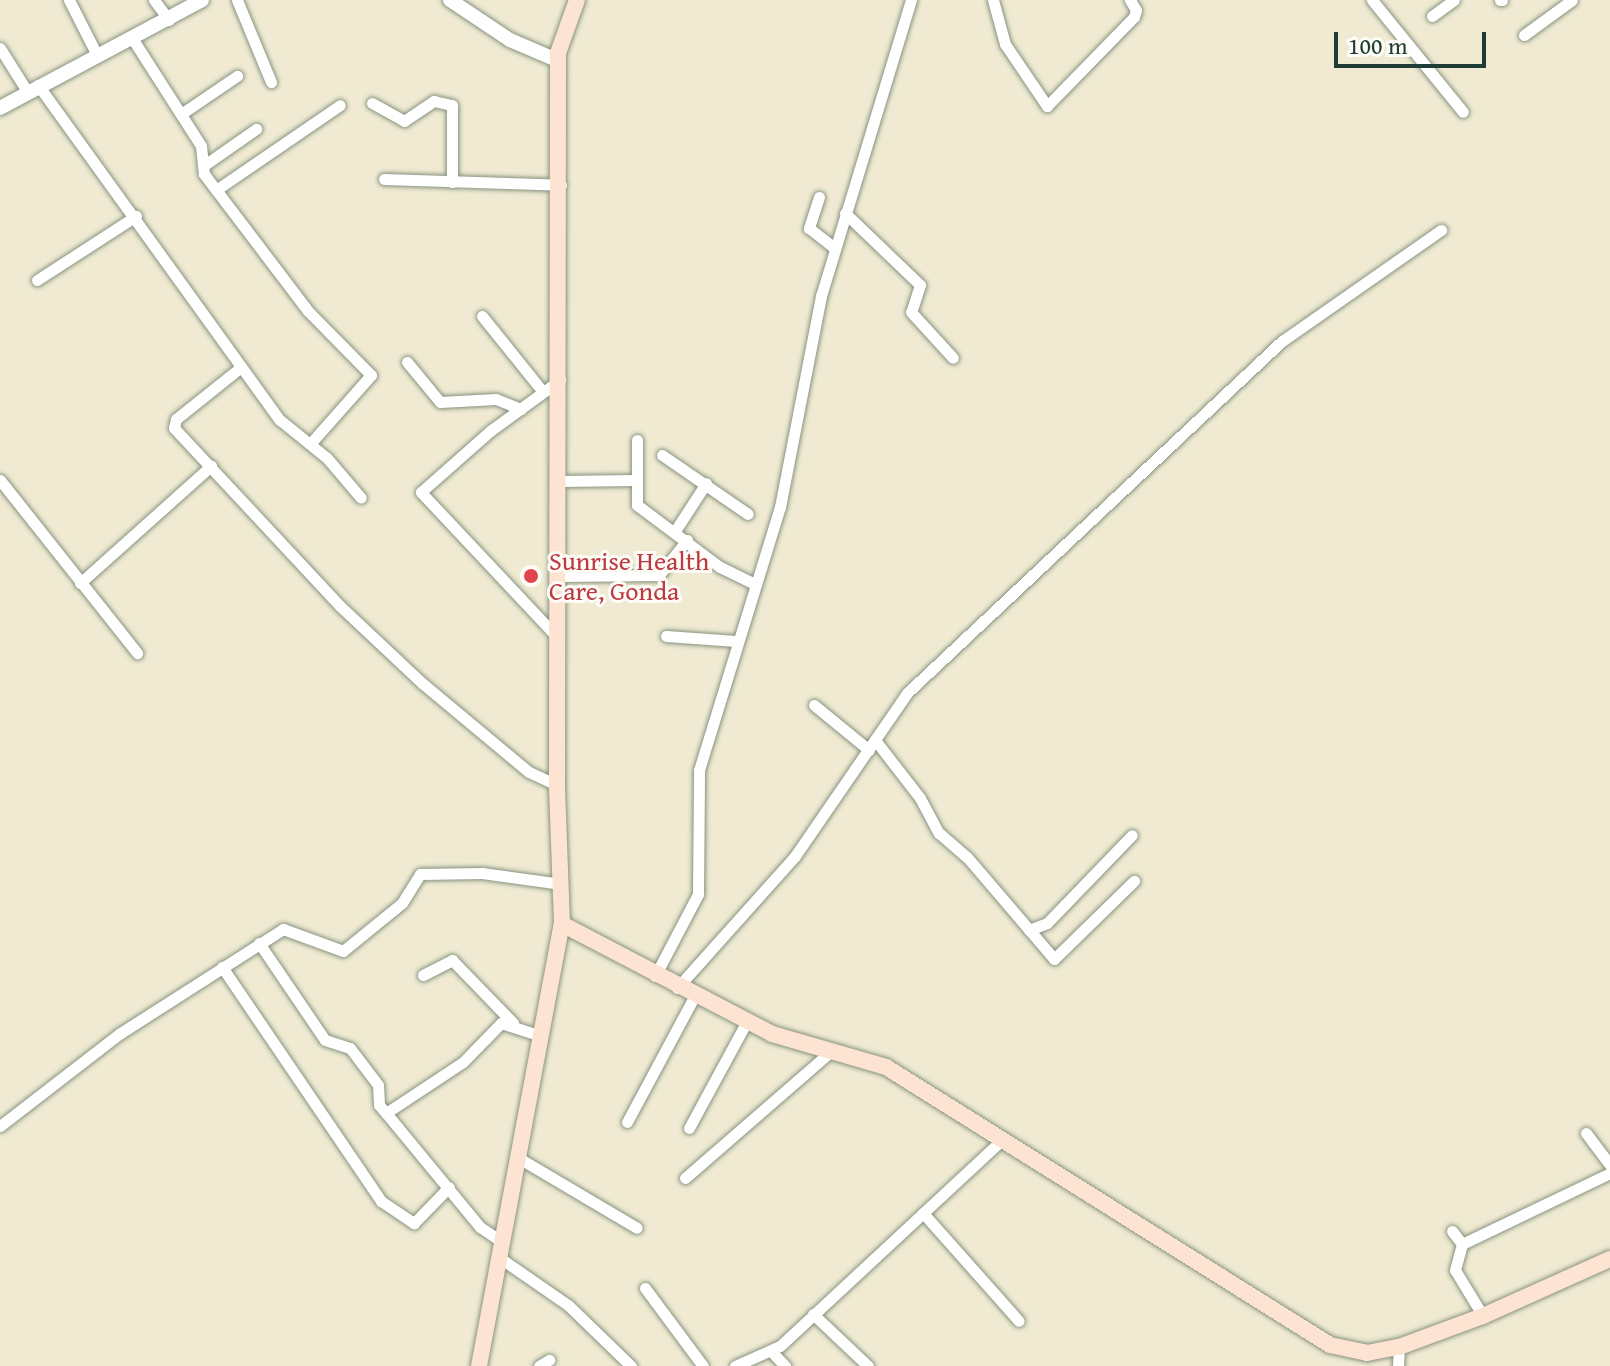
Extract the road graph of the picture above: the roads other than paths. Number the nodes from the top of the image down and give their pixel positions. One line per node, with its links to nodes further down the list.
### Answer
1 (69, 0): 18 (street)
2 (154, 0): 14 (street)
3 (202, 0): 14 (street)
4 (237, 0): 21 (street)
5 (450, 0): 19 (street)
6 (577, 0): 19 (main road)
7 (911, 0): 35 (street)
8 (993, 0): 9 (street)
9 (1130, 0)
10 (1372, 0): 26 (street)
11 (1454, 0): 13 (street)
12 (1572, 0): 15 (street)
13 (1432, 16)
14 (169, 20): 16 (street)
15 (1524, 35)
16 (132, 38): 18 (street); 27 (street)
17 (0, 48): 22 (street)
18 (97, 55): 22 (street)
19 (559, 61): 32 (main road)
20 (237, 76): 27 (street)
21 (271, 82)
22 (32, 88): 25 (street); 36 (street)
23 (372, 103): 31 (street)
24 (340, 105): 33 (street)
25 (0, 108)
26 (1463, 112)
27 (181, 114): 29 (street)
28 (256, 129): 29 (street)
29 (203, 166): 33 (street)
30 (384, 179): 31 (street)
31 (452, 182): 32 (street)
32 (561, 185): 44 (main road)
33 (216, 190): 48 (street)
34 (819, 197): 38 (street)
35 (845, 213): 38 (street); 41 (street)
36 (136, 216): 39 (street); 43 (street)
37 (1441, 230): 67 (street)
38 (835, 248): 61 (street)
39 (37, 280)
40 (482, 316): 45 (street)
41 (953, 358)
42 (407, 362): 46 (street)
43 (241, 367): 48 (street); 50 (street)
44 (561, 380): 45 (street); 53 (main road)
45 (543, 392): 46 (street)
46 (521, 409): 63 (street)
47 (637, 440): 52 (street)
48 (310, 444): 55 (street)
49 (662, 455): 54 (street)
50 (211, 466): 60 (street); 68 (street)
51 (0, 480): 60 (street)
52 (635, 480): 53 (street); 57 (street)
53 (561, 481): 59 (main road)
54 (706, 483): 56 (street); 57 (street)
55 (361, 498)
56 (748, 514)
57 (675, 531): 58 (street)
58 (687, 540): 59 (street); 61 (street)
59 (559, 576): 63 (main road)
60 (80, 583): 65 (street)
61 (753, 583): 64 (street)
62 (666, 636): 64 (street)
63 (558, 638): 68 (main road)
64 (736, 641): 77 (street)
65 (137, 653)
66 (814, 705): 67 (street)
67 (872, 745): 73 (street); 78 (street)
68 (557, 785): 71 (main road)
69 (1132, 835): 73 (street)
70 (1134, 881): 73 (street)
71 (561, 884): 72 (main road); 74 (street)
72 (562, 924): 77 (main road); 82 (main road)
73 (1029, 930)
74 (259, 943): 75 (street); 84 (street)
75 (222, 967): 86 (street); 94 (street)
76 (423, 975): 80 (street)
77 (655, 976): 78 (main road)
78 (677, 988): 79 (main road)
79 (694, 997): 81 (main road); 85 (street)
80 (513, 1023): 82 (street); 84 (street)
81 (746, 1023): 83 (main road); 87 (street)
82 (538, 1035): 90 (main road)
83 (830, 1052): 89 (main road); 93 (street)
84 (386, 1113): 94 (street)
85 (627, 1122)
86 (0, 1126)
87 (689, 1128)
88 (1586, 1133): 91 (street)
89 (1002, 1140): 95 (street); 105 (main road)
90 (517, 1157): 96 (street); 99 (main road)
91 (1610, 1165)
92 (1610, 1173): 98 (street)
93 (685, 1178)
94 (449, 1187): 99 (street)
95 (923, 1213): 102 (street); 104 (street)
96 (637, 1228)
97 (1452, 1231): 98 (street)
98 (1462, 1244): 103 (street)
99 (501, 1250): 107 (main road); 108 (street)
100 (1610, 1259): 103 (main road)
101 (645, 1288): 109 (street)
102 (813, 1314): 106 (street); 112 (street)
103 (1483, 1316): 105 (main road)
104 (1019, 1321)
105 (1399, 1347): 113 (street)
106 (771, 1351): 110 (street); 111 (street)
107 (479, 1366)
108 (631, 1366)
109 (703, 1366)
110 (735, 1366)
111 (785, 1366)
112 (868, 1366)
113 (1398, 1366)

